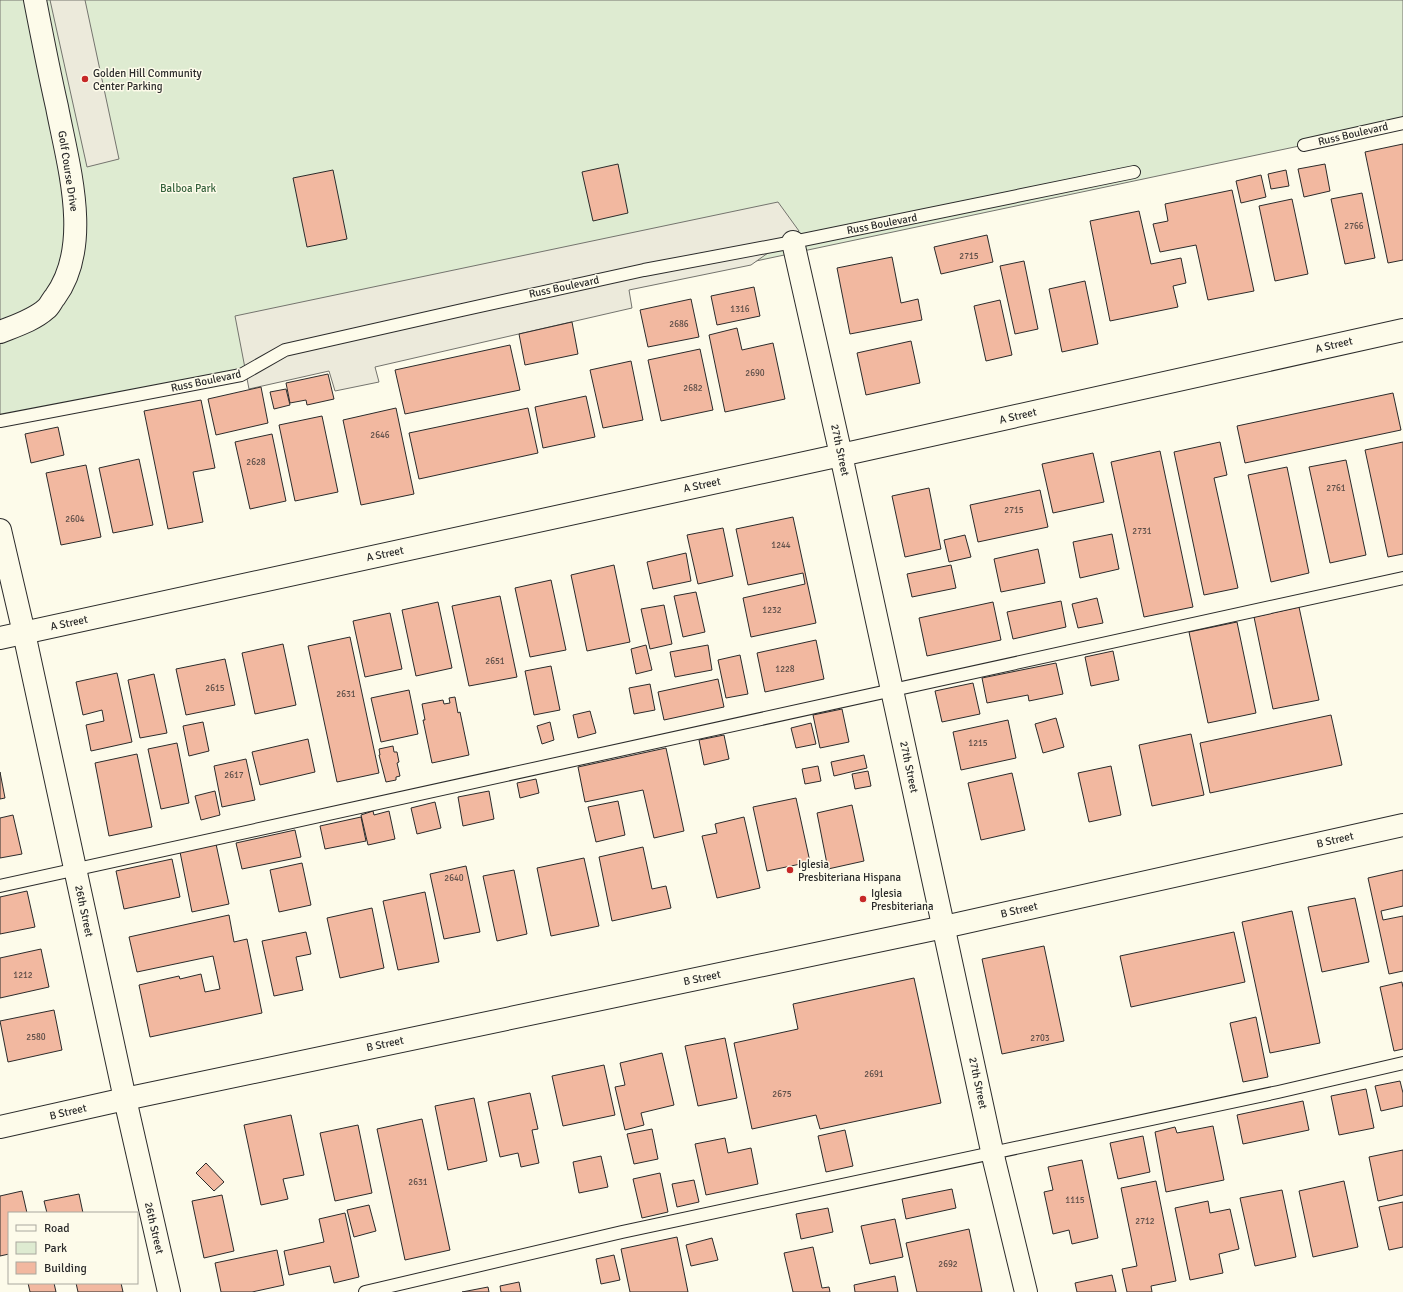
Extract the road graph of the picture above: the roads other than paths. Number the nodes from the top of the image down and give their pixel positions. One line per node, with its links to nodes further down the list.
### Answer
1 (35, 0): 7 (street, Golf Course Drive)
2 (1403, 123): 3 (lane, Russ Boulevard)
3 (1304, 145)
4 (1134, 172): 5 (lane, Russ Boulevard)
5 (793, 242): 8 (lane, Russ Boulevard); 9 (street, 27th Street)
6 (1403, 330): 9 (street, A Street)
7 (0, 332)
8 (0, 421)
9 (841, 455): 12 (street, A Street); 14 (street, 27th Street)
10 (0, 530): 12 (street, 26th Street)
11 (1403, 578): 14 (lane)
12 (24, 633): 13 (street, A Street); 16 (street, 26th Street)
13 (0, 638)
14 (892, 691): 16 (lane); 18 (street, 27th Street)
15 (1403, 825): 18 (street, B Street)
16 (75, 870): 17 (lane); 20 (street, 26th Street)
17 (0, 886)
18 (944, 927): 20 (street, B Street); 22 (street, 27th Street)
19 (1403, 1063): 22 (lane)
20 (125, 1099): 21 (street, B Street); 23 (street, 26th Street)
21 (0, 1127)
22 (992, 1152): 24 (lane); 25 (street, 27th Street)
23 (169, 1292)
24 (365, 1292)
25 (1026, 1292)

